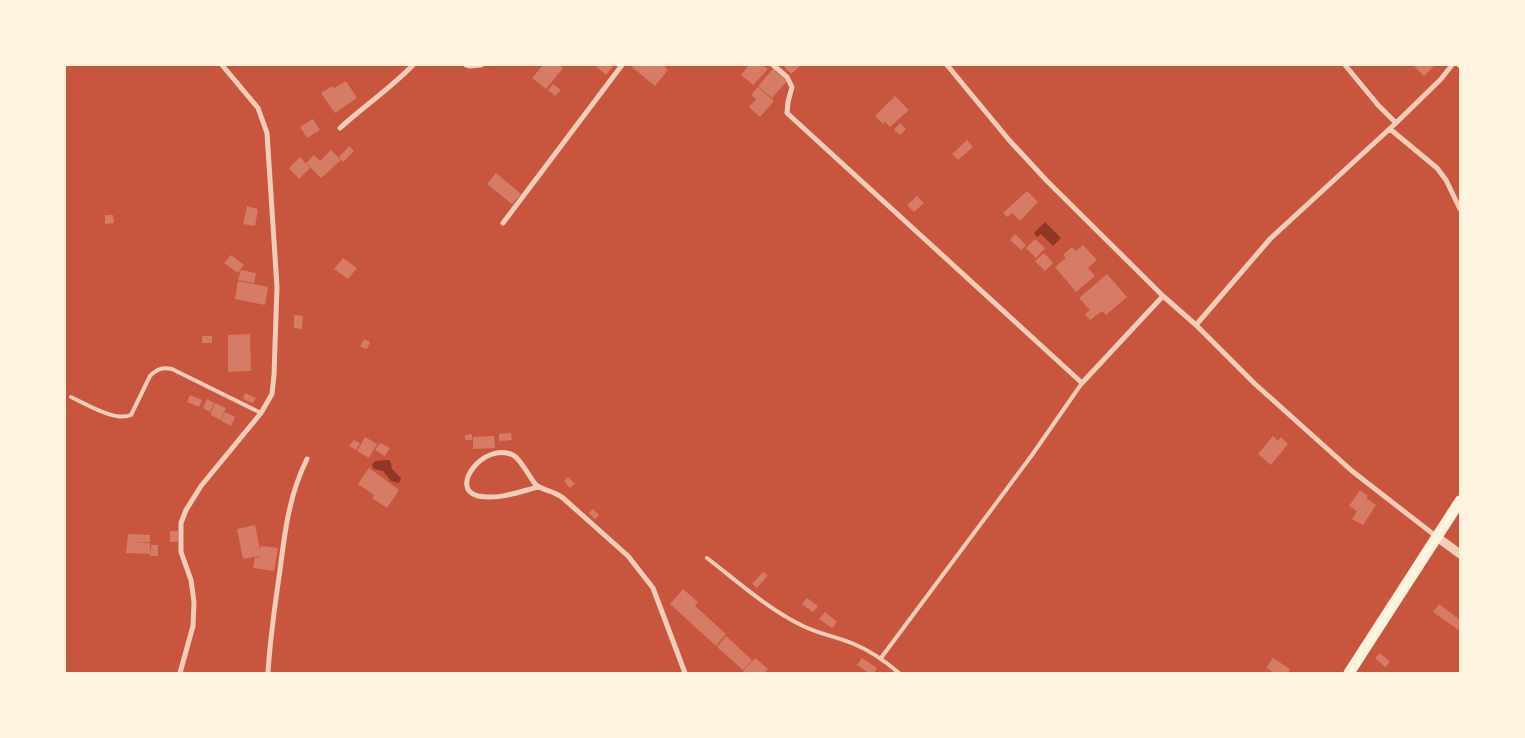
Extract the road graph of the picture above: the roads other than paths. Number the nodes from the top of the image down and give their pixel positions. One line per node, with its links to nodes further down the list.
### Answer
1 (222, 65): 19 (street)
2 (413, 65): 11 (street)
3 (466, 65): 4 (street)
4 (481, 65)
5 (622, 65): 14 (street)
6 (773, 65): 17 (street)
7 (947, 65): 15 (street)
8 (1345, 65): 10 (street)
9 (1452, 65): 10 (street)
10 (1396, 123): 12 (street)
11 (340, 128)
12 (1390, 129): 13 (street); 16 (street)
13 (1460, 209)
14 (503, 223)
15 (1163, 296): 16 (street); 17 (street)
16 (1196, 324): 23 (street)
17 (1082, 383): 26 (lane)
18 (71, 397): 19 (lane)
19 (262, 413): 27 (street)
20 (307, 459): 28 (street)
21 (538, 487): 21 (street); 29 (street)
22 (1460, 501): 23 (main road)
23 (1437, 537): 24 (street); 31 (main road)
24 (1460, 554)
25 (706, 558): 26 (lane)
26 (881, 658): 30 (lane)
27 (180, 673)
28 (268, 673)
29 (685, 673)
30 (899, 673)
31 (1349, 673)

